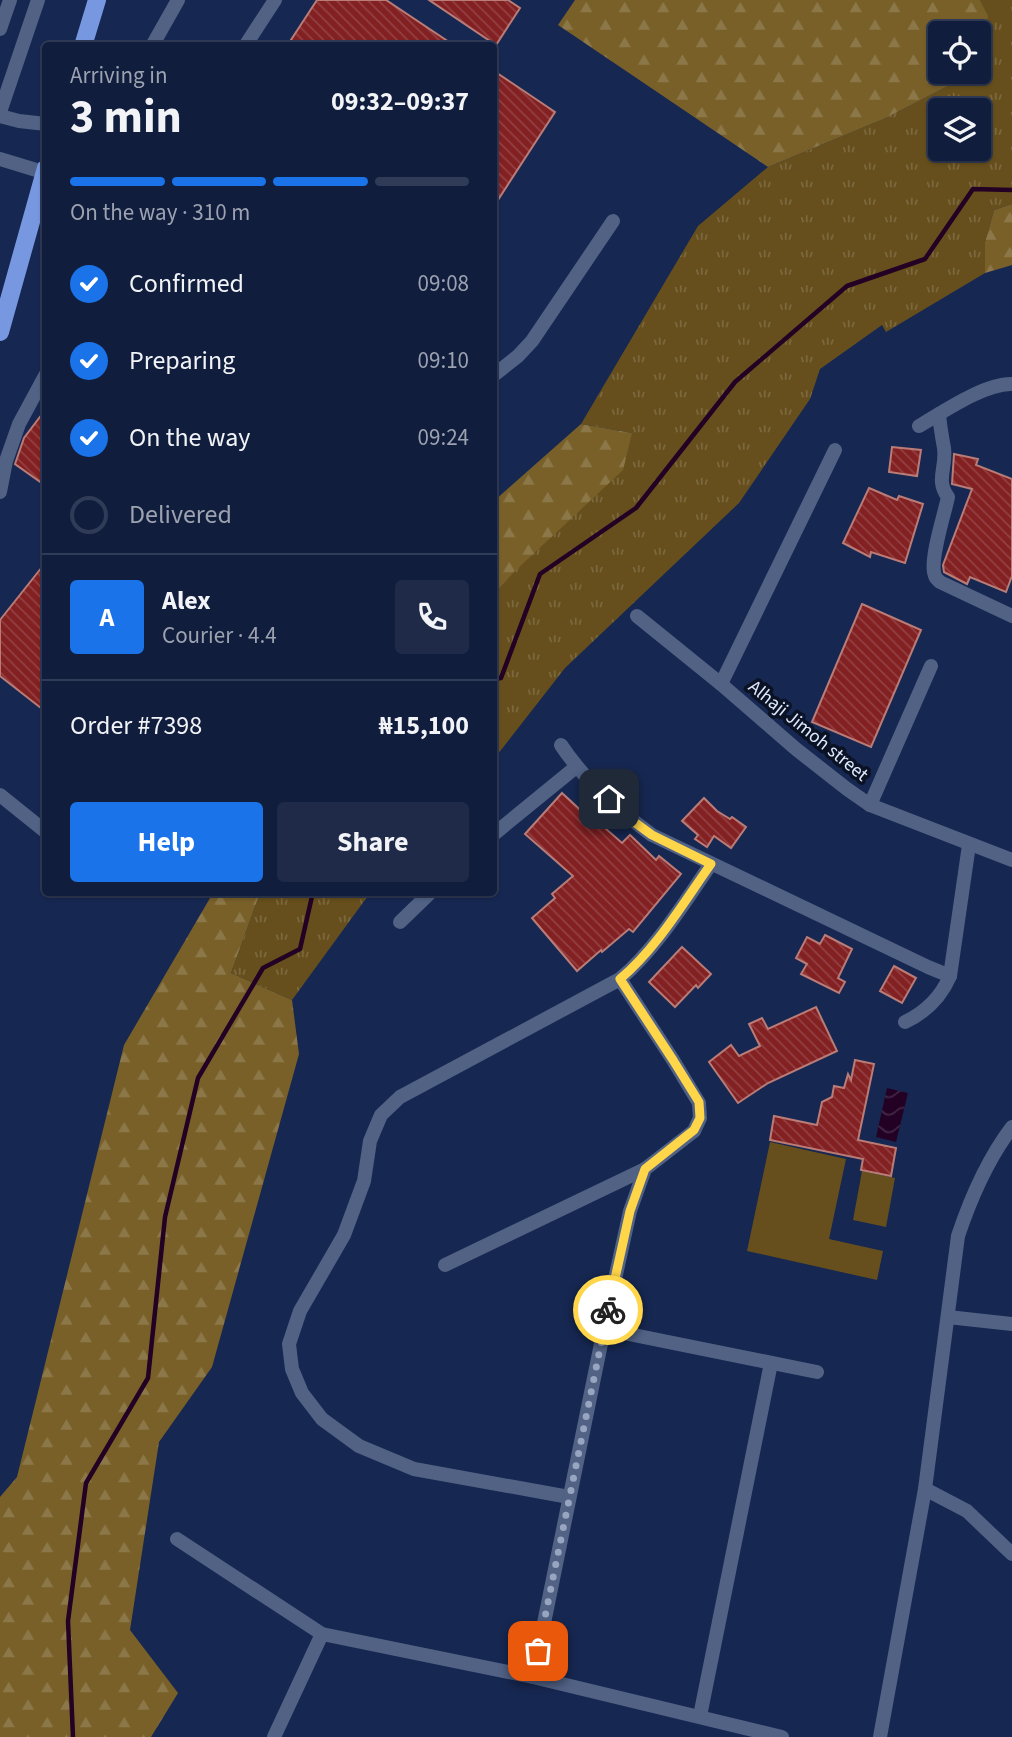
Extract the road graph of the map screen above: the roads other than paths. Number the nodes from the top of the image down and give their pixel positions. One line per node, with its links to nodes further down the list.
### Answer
1 (10, 0): 6 (street)
2 (38, 0): 10 (street)
3 (97, 0): 7 (main road)
4 (178, 0): 8 (street)
5 (275, 0): 9 (street)
6 (0, 29)
7 (84, 42)
8 (154, 42)
9 (248, 42)
10 (0, 114): 11 (street)
11 (42, 124)
12 (0, 159): 13 (street)
13 (42, 170)
14 (42, 182): 16 (main road)
15 (613, 221): 17 (street)
16 (0, 332)
17 (497, 373)
18 (42, 381): 23 (street)
19 (1012, 384): 20 (street)
20 (939, 414): 21 (street); 25 (street)
21 (919, 426)
22 (835, 450): 27 (street)
23 (0, 492)
24 (637, 616): 27 (street, Alhaji Jimoh street)
25 (1012, 616)
26 (931, 666): 31 (street)
27 (721, 684): 31 (street, Alhaji Jimoh street)
28 (561, 745): 29 (street)
29 (576, 766): 33 (street); 36 (street)
30 (0, 795): 32 (street)
31 (870, 805): 34 (street, Alhaji Jimoh street)
32 (42, 829)
33 (497, 832)
34 (969, 845): 35 (street, Alhaji Jimoh street); 39 (street)
35 (1012, 860)
36 (711, 864): 39 (street); 40 (street)
37 (427, 896): 38 (street)
38 (400, 922)
39 (950, 976): 41 (street)
40 (620, 979): 43 (street); 51 (street)
41 (905, 1022)
42 (1012, 1127): 45 (street)
43 (645, 1169): 44 (street); 47 (street)
44 (445, 1265)
45 (948, 1317): 46 (street); 50 (street)
46 (1012, 1324)
47 (604, 1329): 48 (street); 51 (street)
48 (771, 1363): 49 (street); 56 (street)
49 (817, 1371)
50 (925, 1489): 53 (street); 59 (street)
51 (569, 1497): 55 (street)
52 (177, 1539): 54 (street)
53 (1012, 1554)
54 (322, 1634): 55 (street); 57 (street)
55 (533, 1677): 56 (street)
56 (700, 1716): 58 (street)
57 (274, 1737)
58 (782, 1737)
59 (880, 1737)

